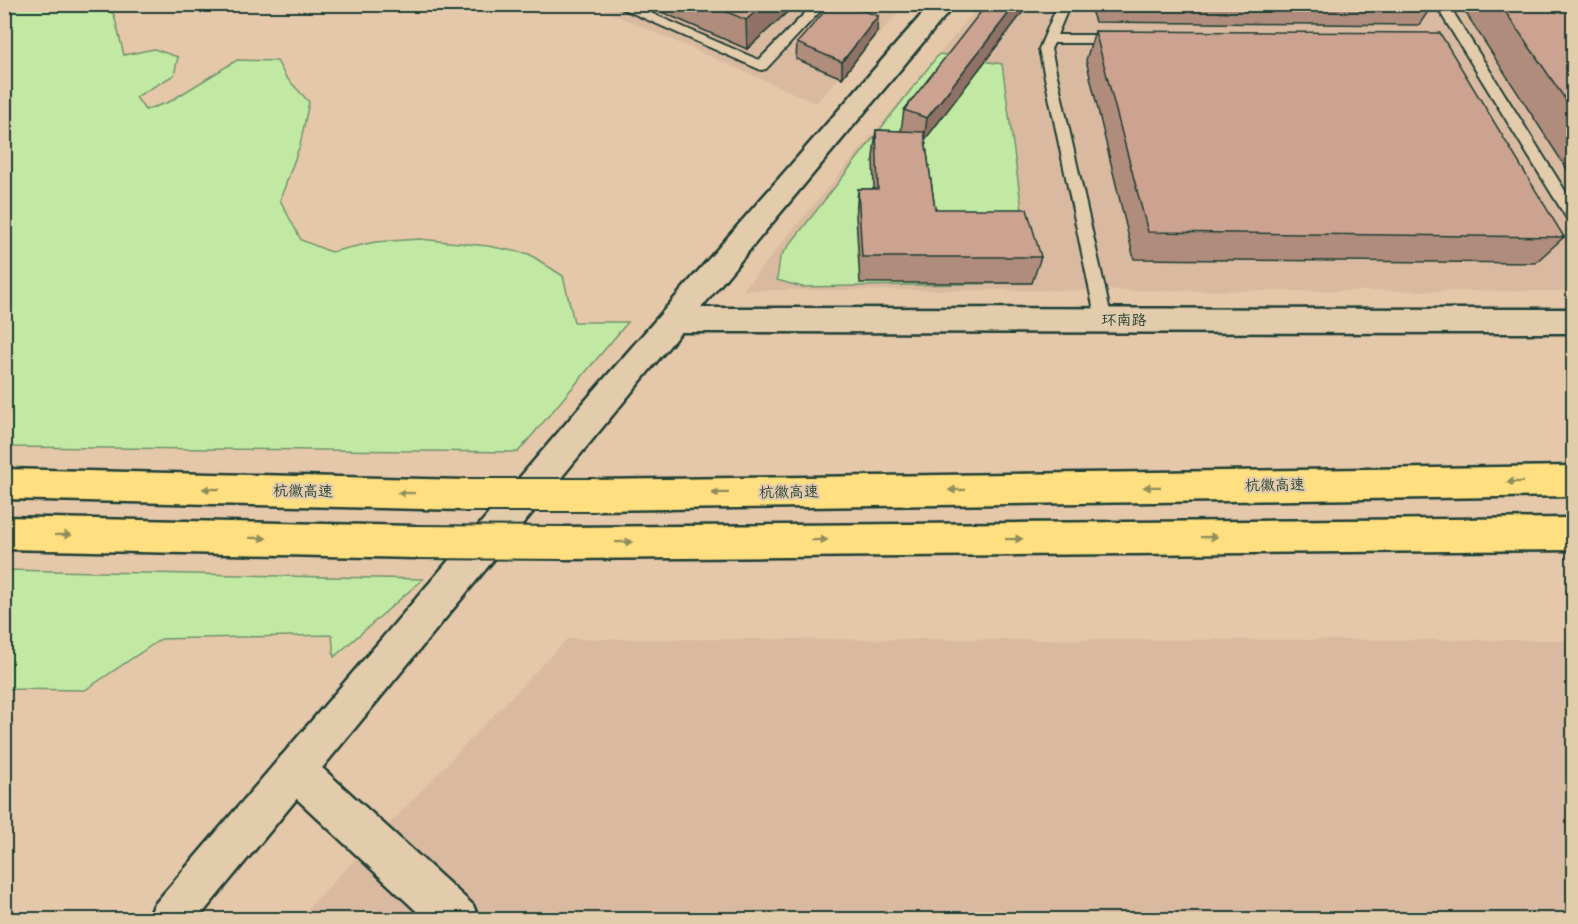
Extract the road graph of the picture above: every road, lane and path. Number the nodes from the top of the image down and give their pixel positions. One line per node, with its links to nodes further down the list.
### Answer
1 (618, 4): 2 (lane)
2 (821, 4)
3 (1064, 4): 6 (lane)
4 (1441, 4): 8 (lane)
5 (930, 8): 9 (street)
6 (1048, 39): 7 (lane); 10 (lane)
7 (1130, 39)
8 (1574, 218)
9 (674, 320): 10 (street, 环南路); 16 (street)
10 (1104, 320): 11 (street, 环南路)
11 (1574, 321)
12 (1574, 481): 13 (highway, 杭徽高速, one-way to 13, bridge)
13 (4, 484)
14 (4, 533): 15 (highway, one-way to 15, bridge)
15 (1574, 534)
16 (295, 770): 17 (street); 18 (street)
17 (169, 920)
18 (458, 920)

